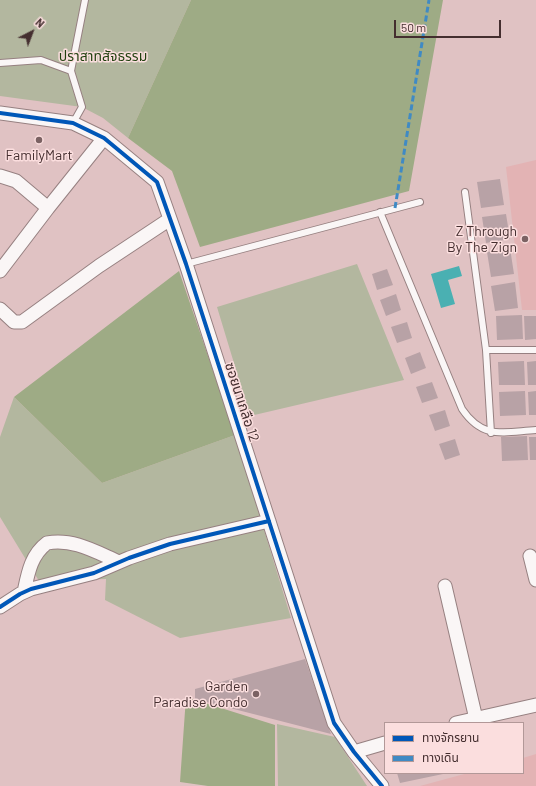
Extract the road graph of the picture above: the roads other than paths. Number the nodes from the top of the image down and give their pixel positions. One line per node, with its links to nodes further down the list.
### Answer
1 (85, 0): 3 (lane)
2 (0, 63): 3 (lane)
3 (71, 70): 5 (lane)
4 (0, 113): 5 (street, ซอยนาเกลือ 12)
5 (73, 123): 6 (street, ซอยนาเกลือ 12)
6 (104, 138): 10 (street); 12 (street, ซอยนาเกลือ 12)
7 (0, 176): 10 (street)
8 (465, 192): 16 (lane)
9 (420, 202): 11 (lane)
10 (48, 208): 14 (street)
11 (380, 212): 13 (lane); 19 (lane)
12 (170, 219): 13 (street, ซอยนาเกลือ 12); 15 (street)
13 (186, 264): 20 (street, ซอยนาเกลือ 12)
14 (0, 271)
15 (0, 310)
16 (486, 350): 17 (lane); 19 (lane)
17 (536, 350)
18 (536, 430): 19 (lane)
19 (490, 433)
20 (269, 521): 22 (street); 31 (street, ซอยนาเกลือ 12)
21 (530, 556): 23 (street)
22 (119, 562): 25 (street); 25 (street)
23 (536, 580)
24 (445, 586): 28 (street)
25 (24, 592): 26 (street)
26 (0, 607)
27 (536, 705): 28 (street)
28 (476, 719): 29 (street)
29 (461, 722)
30 (384, 743): 31 (street)
31 (354, 752): 32 (street, ซอยนาเกลือ 12)
32 (382, 786)

